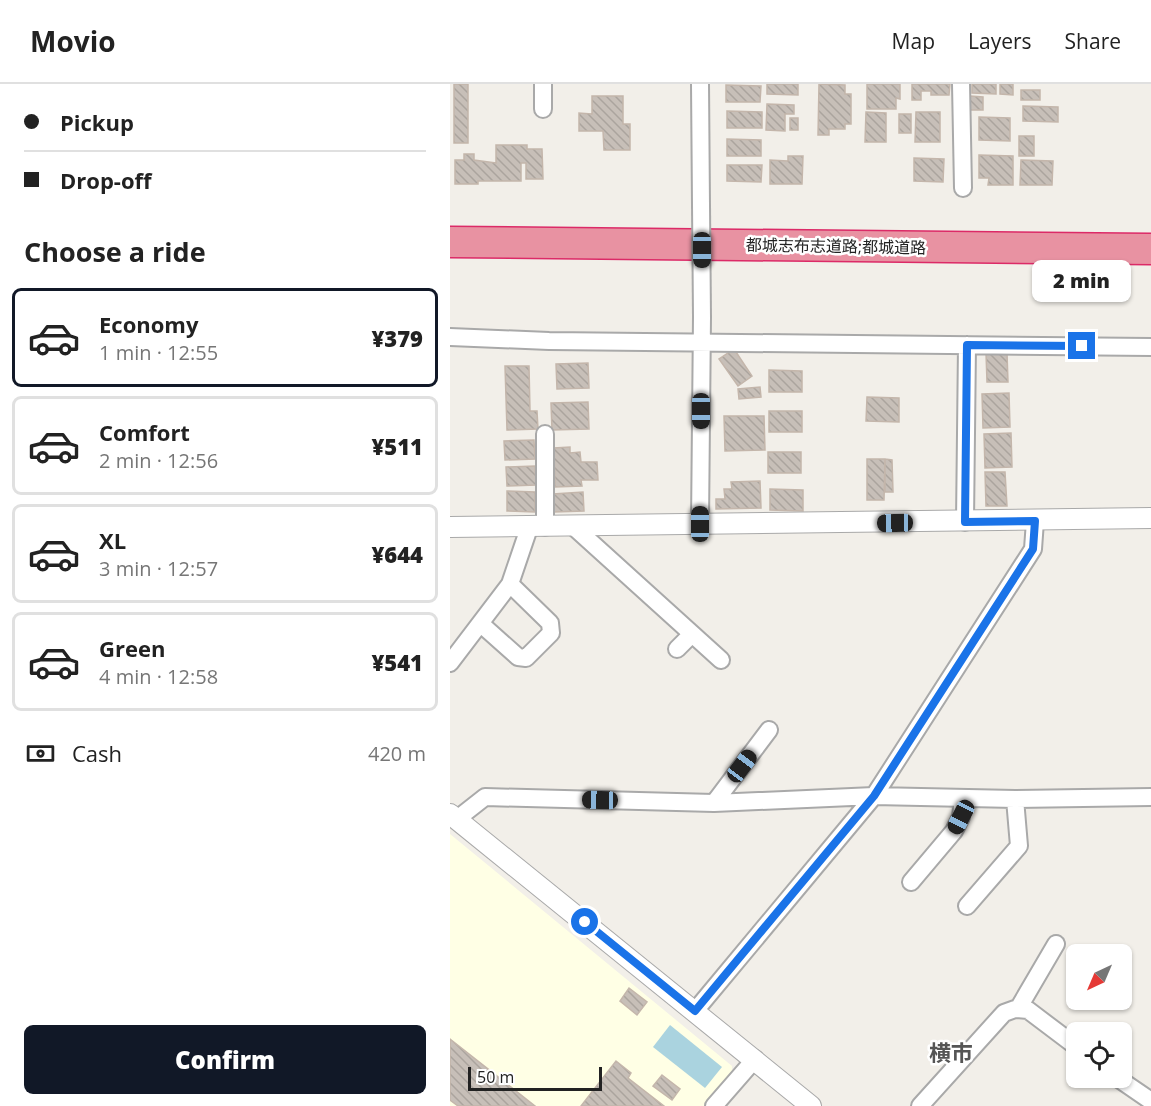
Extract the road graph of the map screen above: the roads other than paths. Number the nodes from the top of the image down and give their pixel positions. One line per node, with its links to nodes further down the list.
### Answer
1 (543, 84): 4 (street)
2 (700, 84): 12 (street, bridge)
3 (962, 84): 5 (street)
4 (543, 109)
5 (963, 188)
6 (450, 236): 8 (highway)
7 (450, 242): 8 (highway, 都城志布志道路;都城道路)
8 (622, 244): 9 (highway, 都城志布志道路;都城道路); 10 (highway)
9 (1151, 249)
10 (450, 252)
11 (450, 337): 12 (street)
12 (702, 342): 13 (street); 19 (street)
13 (967, 345): 14 (street); 18 (street)
14 (1151, 346)
15 (545, 434): 22 (street)
16 (1151, 518): 17 (street)
17 (1035, 521): 18 (street); 30 (street)
18 (965, 522): 19 (street)
19 (700, 524): 21 (street)
20 (450, 527): 22 (street)
21 (574, 527): 22 (street); 25 (street)
22 (537, 528): 23 (street)
23 (510, 584): 24 (street); 24 (street)
24 (481, 624): 28 (street)
25 (692, 634): 26 (street); 27 (street)
26 (677, 649)
27 (721, 660)
28 (450, 663)
29 (769, 729): 34 (street)
30 (874, 796): 32 (street); 34 (street); 40 (street)
31 (1151, 797): 33 (street)
32 (963, 798): 33 (street); 36 (street)
33 (1015, 800): 37 (street)
34 (714, 803): 35 (street)
35 (453, 816): 40 (street)
36 (911, 882)
37 (967, 906)
38 (1056, 944): 39 (street)
39 (1018, 1009): 41 (street); 47 (street)
40 (695, 1011): 42 (street)
41 (1066, 1039)
42 (755, 1059): 45 (street); 46 (street)
43 (1132, 1088): 44 (street)
44 (1151, 1101)
45 (714, 1106)
46 (811, 1106)
47 (920, 1106)

